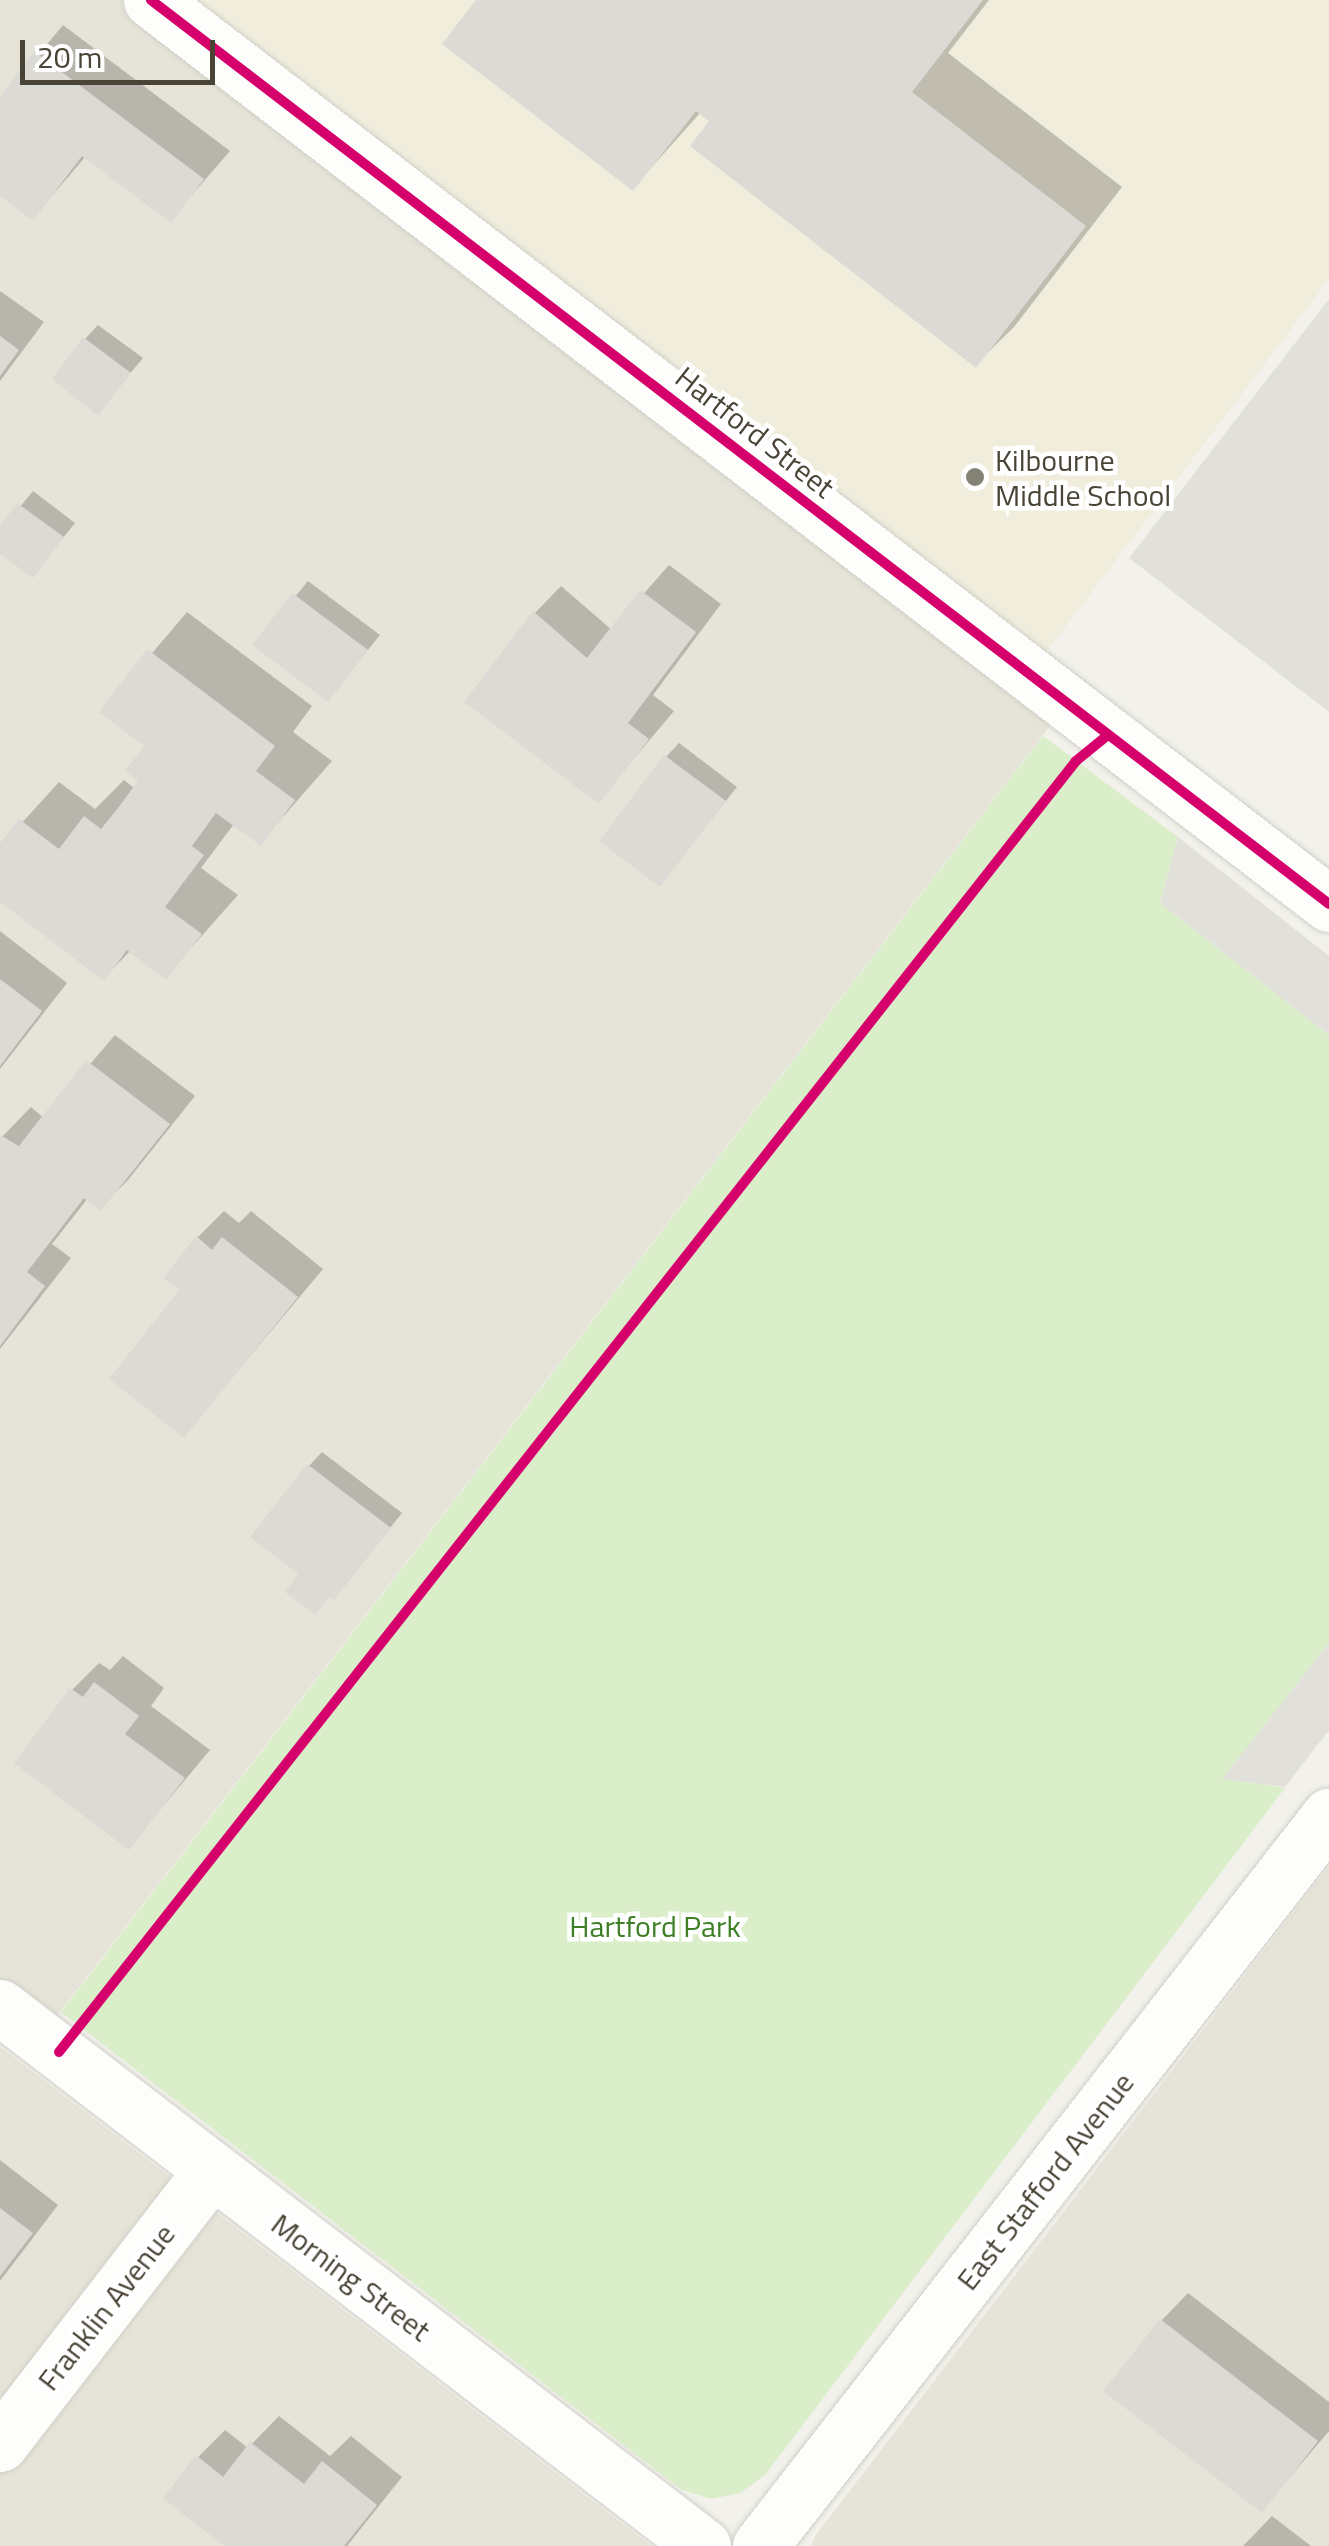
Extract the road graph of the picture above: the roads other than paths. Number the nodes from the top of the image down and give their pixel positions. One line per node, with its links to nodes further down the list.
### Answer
1 (151, 0): 2 (street, Hartford Street)
2 (1329, 904)
3 (1329, 1816): 8 (street, East Stafford Avenue)
4 (0, 2008): 5 (street, Morning Street)
5 (212, 2170): 6 (street, Franklin Avenue); 7 (street, Morning Street)
6 (0, 2444)
7 (702, 2546)
8 (760, 2546)

